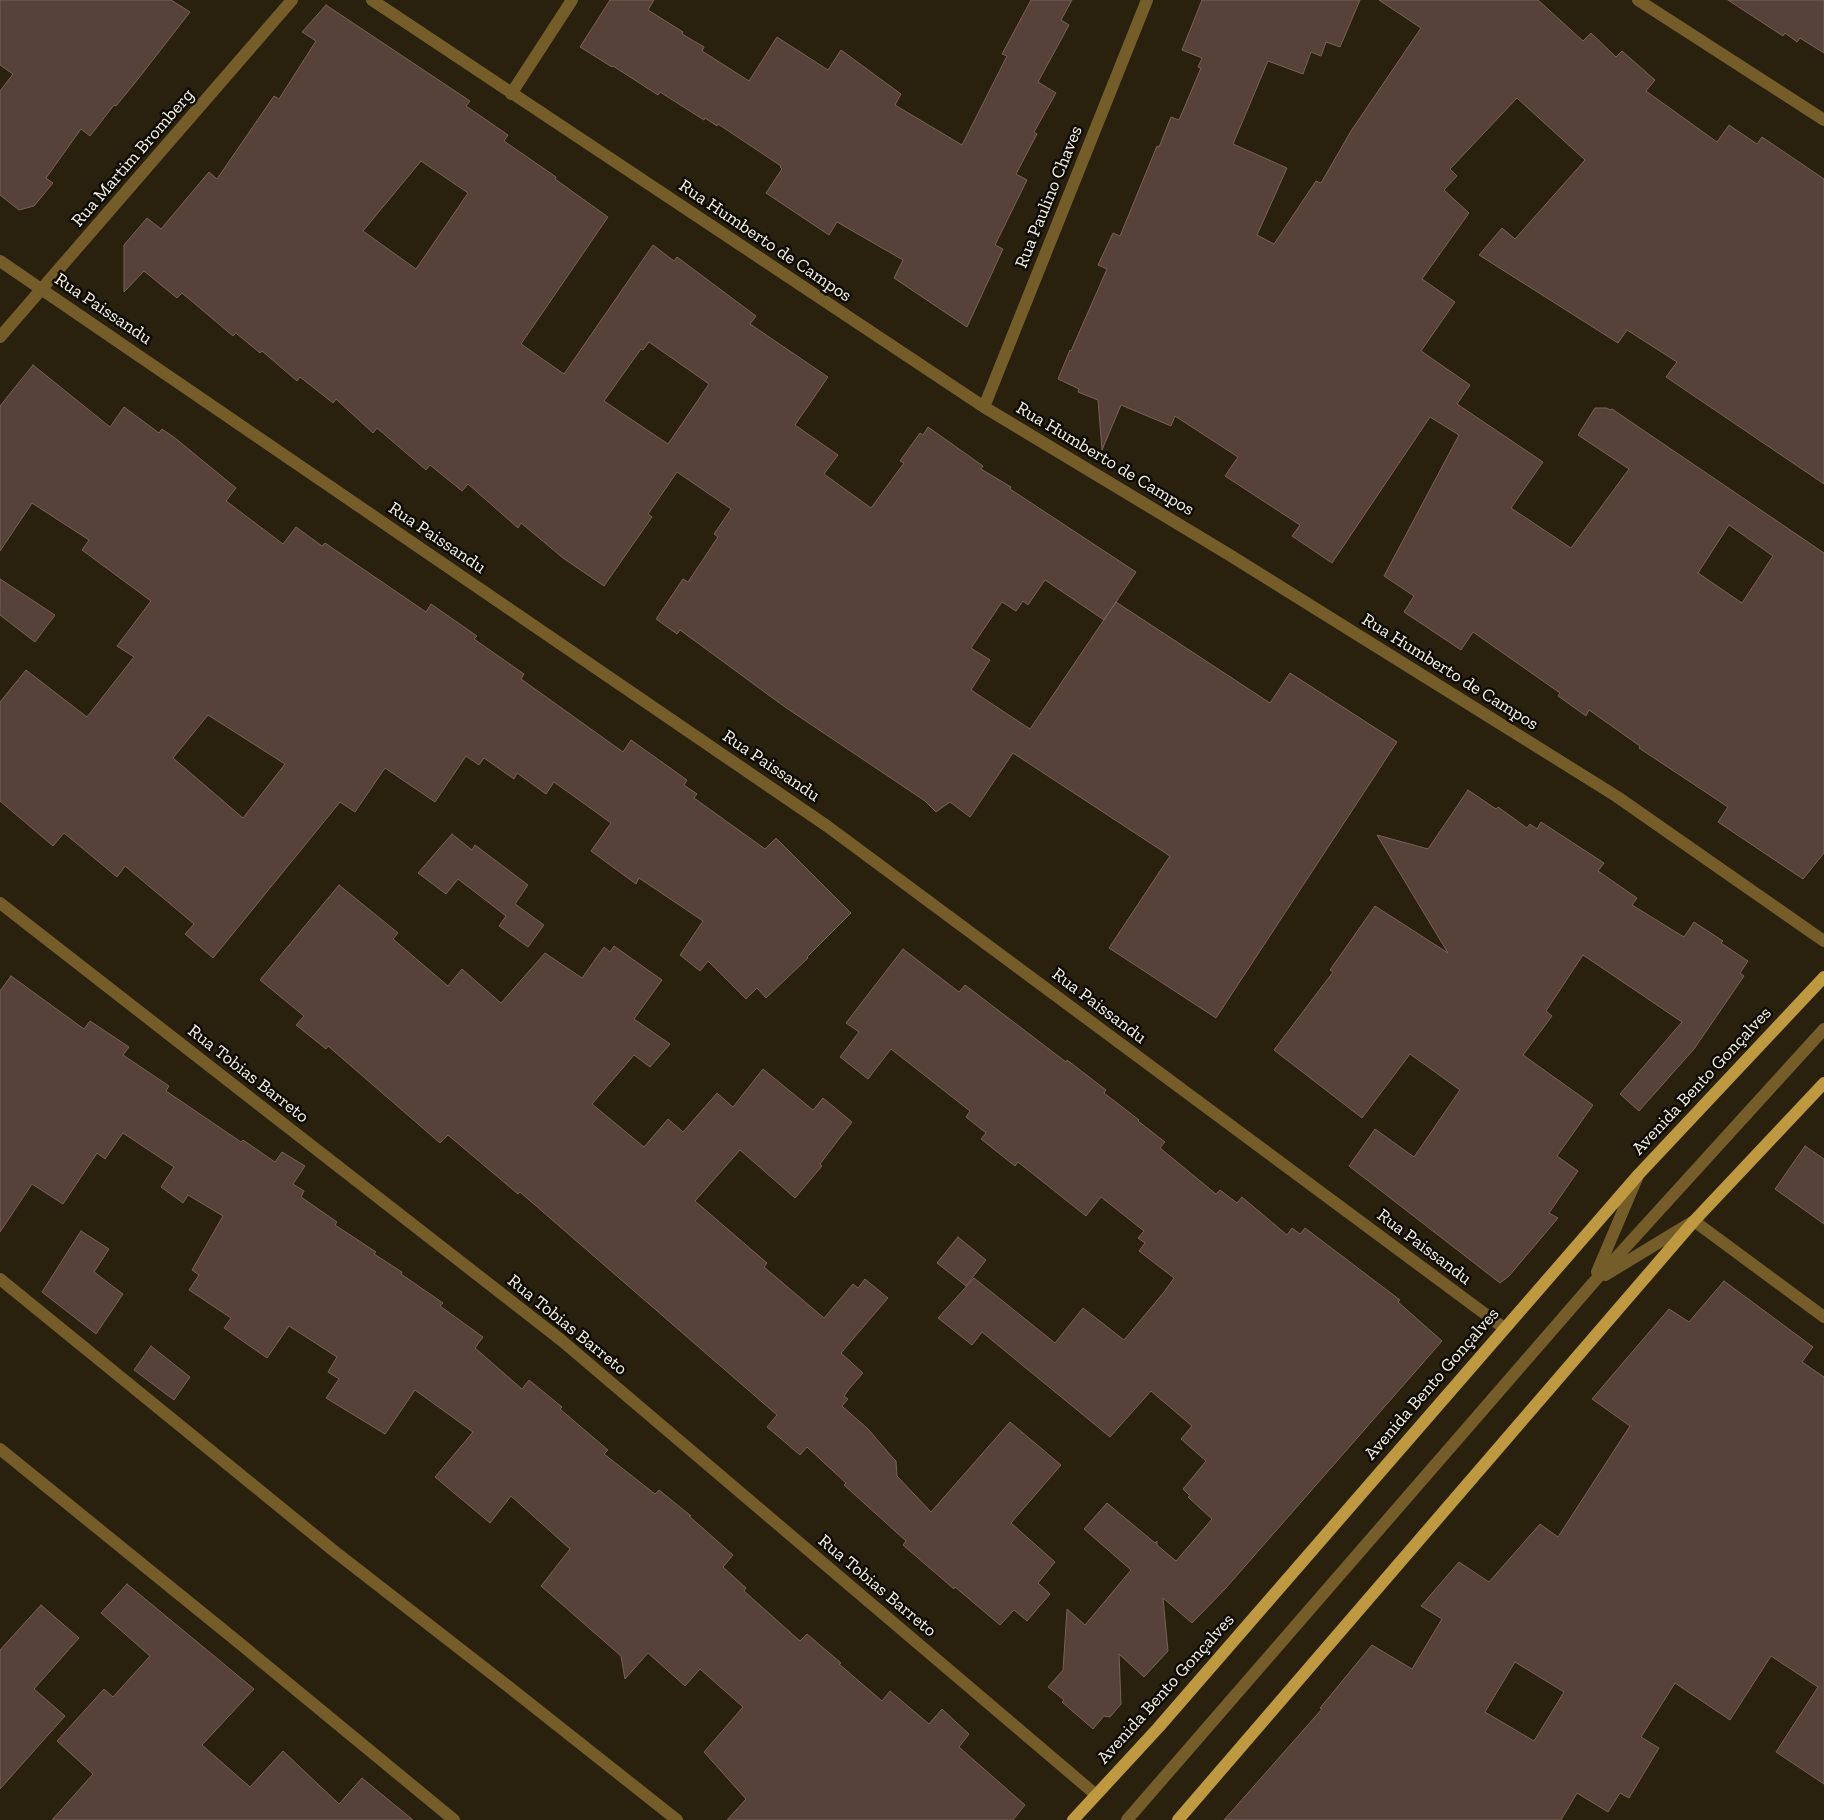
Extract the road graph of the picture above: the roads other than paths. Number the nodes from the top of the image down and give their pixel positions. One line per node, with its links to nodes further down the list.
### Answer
1 (292, 0): 9 (street, Rua Martim Bromberg)
2 (372, 0): 6 (street, Rua Humberto de Campos)
3 (572, 0): 6 (street)
4 (1147, 0): 11 (street, Rua Paulino Chaves)
5 (1638, 0): 7 (street)
6 (511, 94): 11 (street, Rua Humberto de Campos)
7 (1824, 120)
8 (0, 261): 9 (street, Rua Paissandu)
9 (43, 289): 10 (street, Rua Martim Bromberg); 22 (street, Rua Paissandu)
10 (0, 337)
11 (984, 407): 13 (street, Rua Humberto de Campos)
12 (0, 903): 24 (street, Rua Tobias Barreto)
13 (1824, 941)
14 (1824, 977): 17 (main road, Avenida Bento Gonçalves)
15 (1824, 1029): 20 (street)
16 (1824, 1082): 18 (main road)
17 (1639, 1174): 20 (street); 22 (main road, Avenida Bento Gonçalves)
18 (1694, 1221): 20 (street); 21 (street); 29 (main road)
19 (0, 1279): 26 (street)
20 (1592, 1283): 28 (street)
21 (1824, 1317)
22 (1504, 1328): 24 (main road, Avenida Bento Gonçalves)
23 (0, 1449): 25 (street)
24 (1095, 1794): 27 (main road, Avenida Bento Gonçalves)
25 (454, 1820)
26 (676, 1820)
27 (1073, 1820)
28 (1127, 1820)
29 (1178, 1820)

